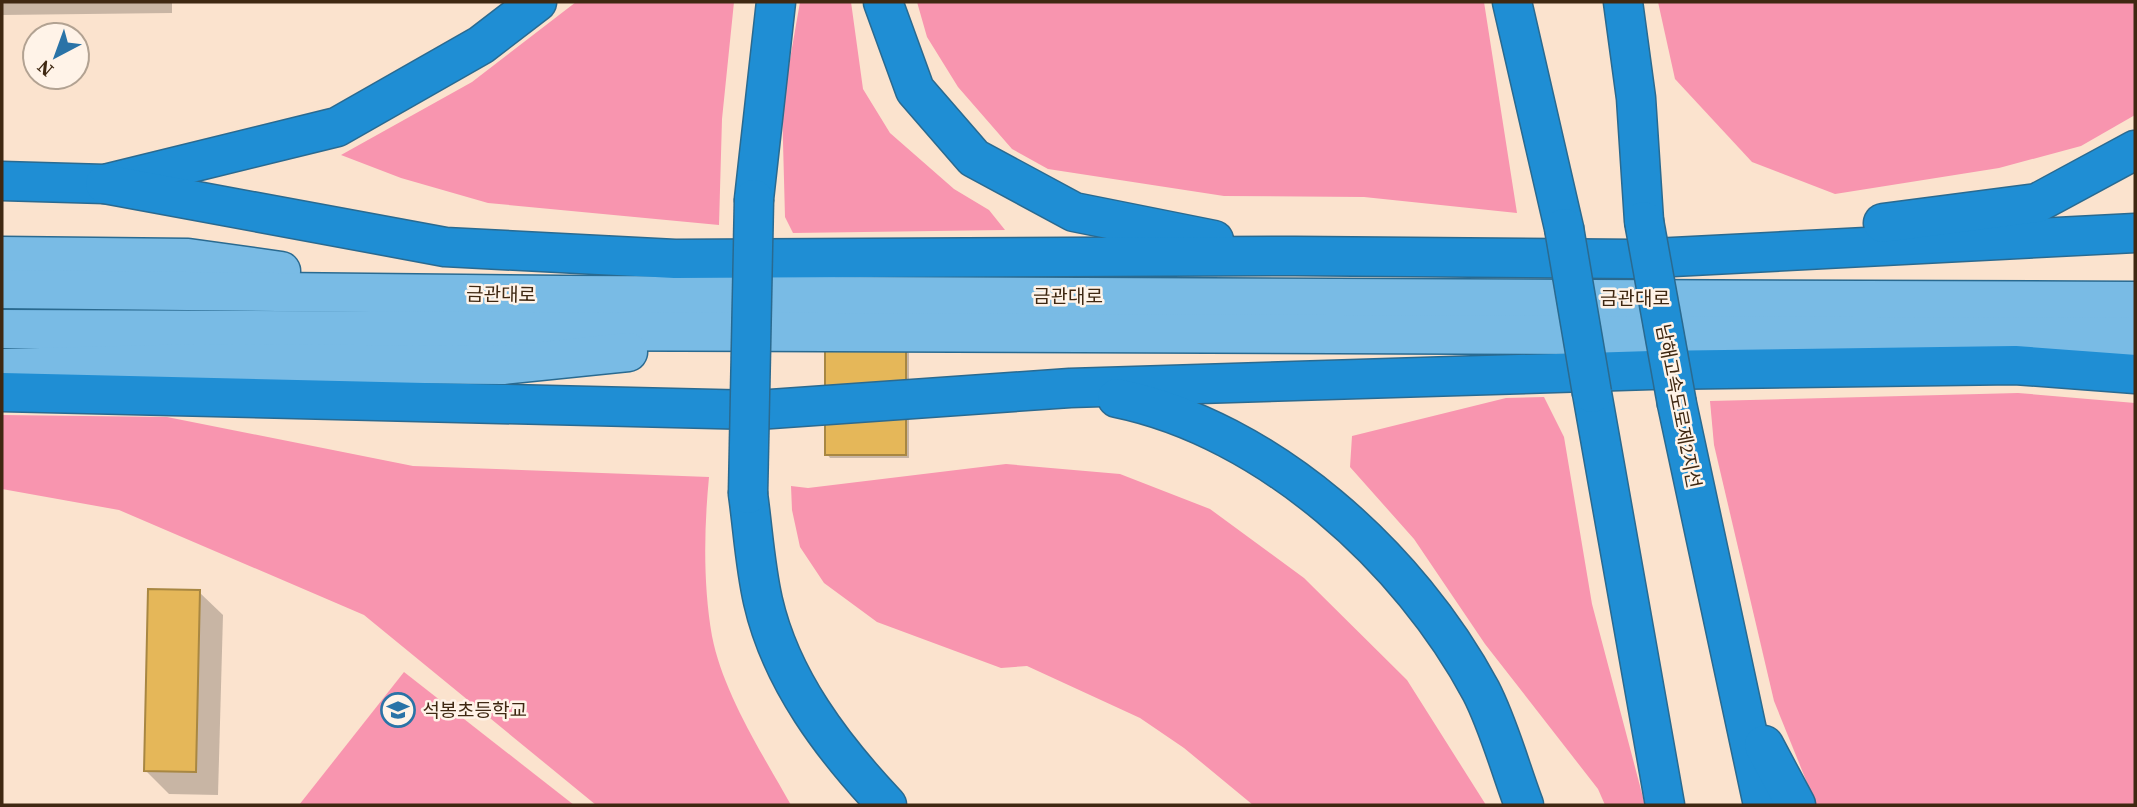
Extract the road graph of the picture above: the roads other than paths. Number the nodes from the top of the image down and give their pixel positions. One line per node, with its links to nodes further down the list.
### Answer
1 (537, 2): 11 (highway)
2 (776, 2): 28 (highway, bridge)
3 (883, 2): 15 (highway)
4 (1512, 2): 12 (highway)
5 (1539, 2): 12 (highway)
6 (1623, 2): 8 (highway, 남해고속도로제2지선)
7 (1642, 2): 8 (highway)
8 (1636, 98): 27 (highway, 남해고속도로제2지선, bridge)
9 (2135, 150): 16 (highway)
10 (2, 181): 11 (highway)
11 (105, 184): 15 (highway)
12 (1564, 228): 30 (highway, bridge)
13 (2135, 233): 16 (highway)
14 (2, 256): 18 (main road)
15 (1295, 256): 16 (highway)
16 (1634, 259)
17 (2, 289): 18 (main road, 금관대로)
18 (562, 295): 19 (main road, 금관대로)
19 (2135, 301)
20 (2, 329): 21 (main road, 금관대로)
21 (740, 333): 22 (main road, 금관대로); 23 (main road)
22 (2135, 337)
23 (2, 368)
24 (2135, 374): 25 (highway)
25 (1070, 388): 26 (highway); 29 (highway)
26 (2, 392)
27 (1736, 669): 31 (highway, 남해고속도로제2지선); 32 (highway)
28 (887, 805)
29 (1524, 805)
30 (1665, 805)
31 (1763, 805)
32 (1796, 805)

